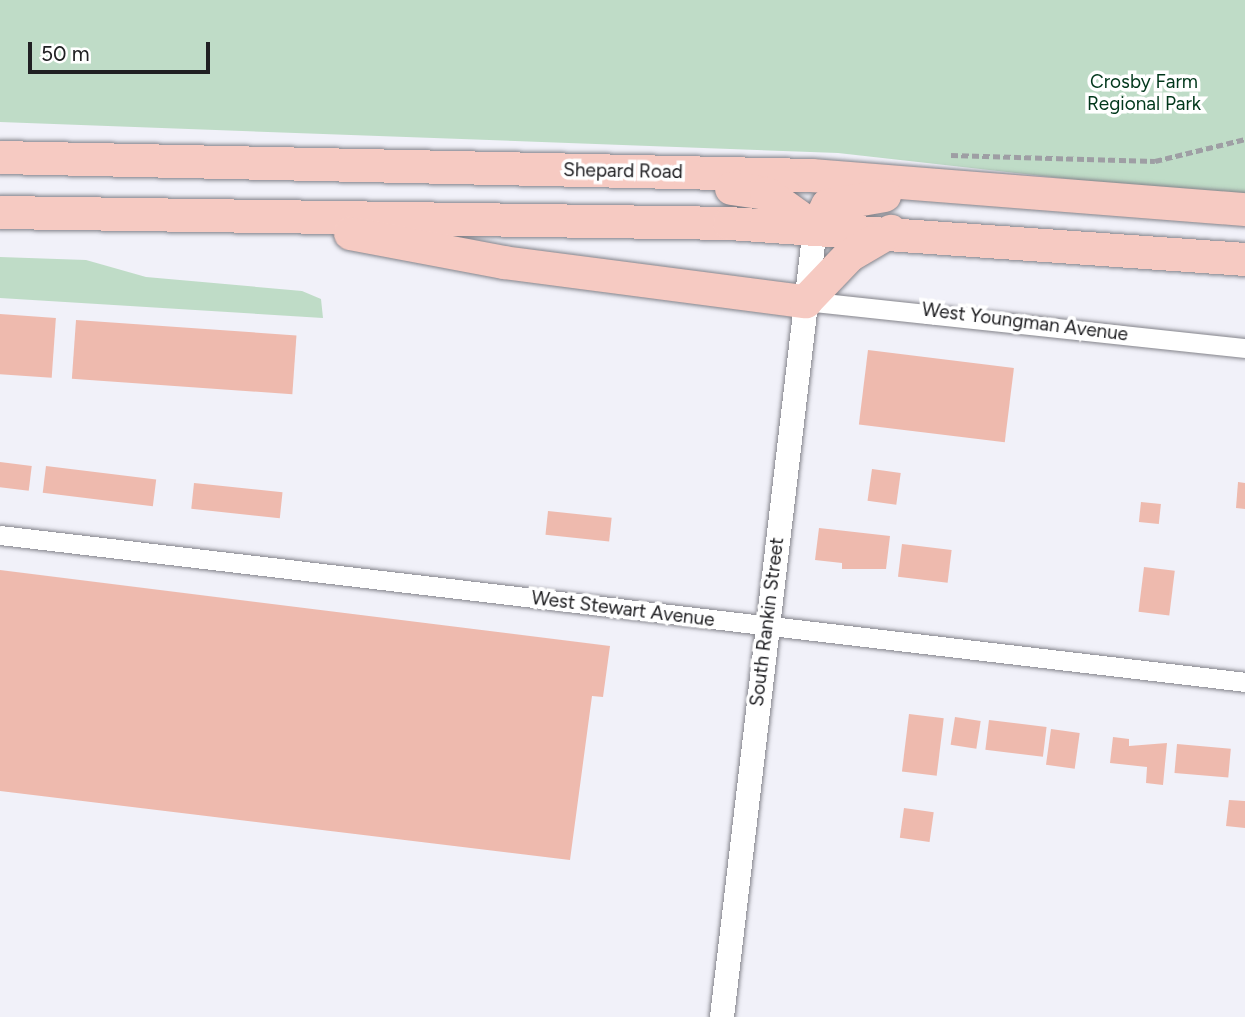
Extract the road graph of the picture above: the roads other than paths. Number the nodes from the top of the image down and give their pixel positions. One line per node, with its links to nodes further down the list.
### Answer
1 (0, 158): 2 (highway, Shepard Road)
2 (619, 171): 3 (highway, Shepard Road); 7 (highway)
3 (995, 187): 4 (highway, Shepard Road); 7 (highway)
4 (1245, 209)
5 (0, 212): 6 (highway)
6 (258, 216): 7 (highway); 10 (highway)
7 (815, 228): 8 (highway); 10 (street, South Rankin Street)
8 (891, 231): 9 (highway); 10 (highway)
9 (1245, 259)
10 (806, 301): 11 (street, West Youngman Avenue); 13 (street, South Rankin Street)
11 (1245, 348)
12 (0, 535): 13 (street, West Stewart Avenue)
13 (766, 625): 14 (street, West Stewart Avenue); 15 (street, South Rankin Street)
14 (1245, 682)
15 (722, 1017)

